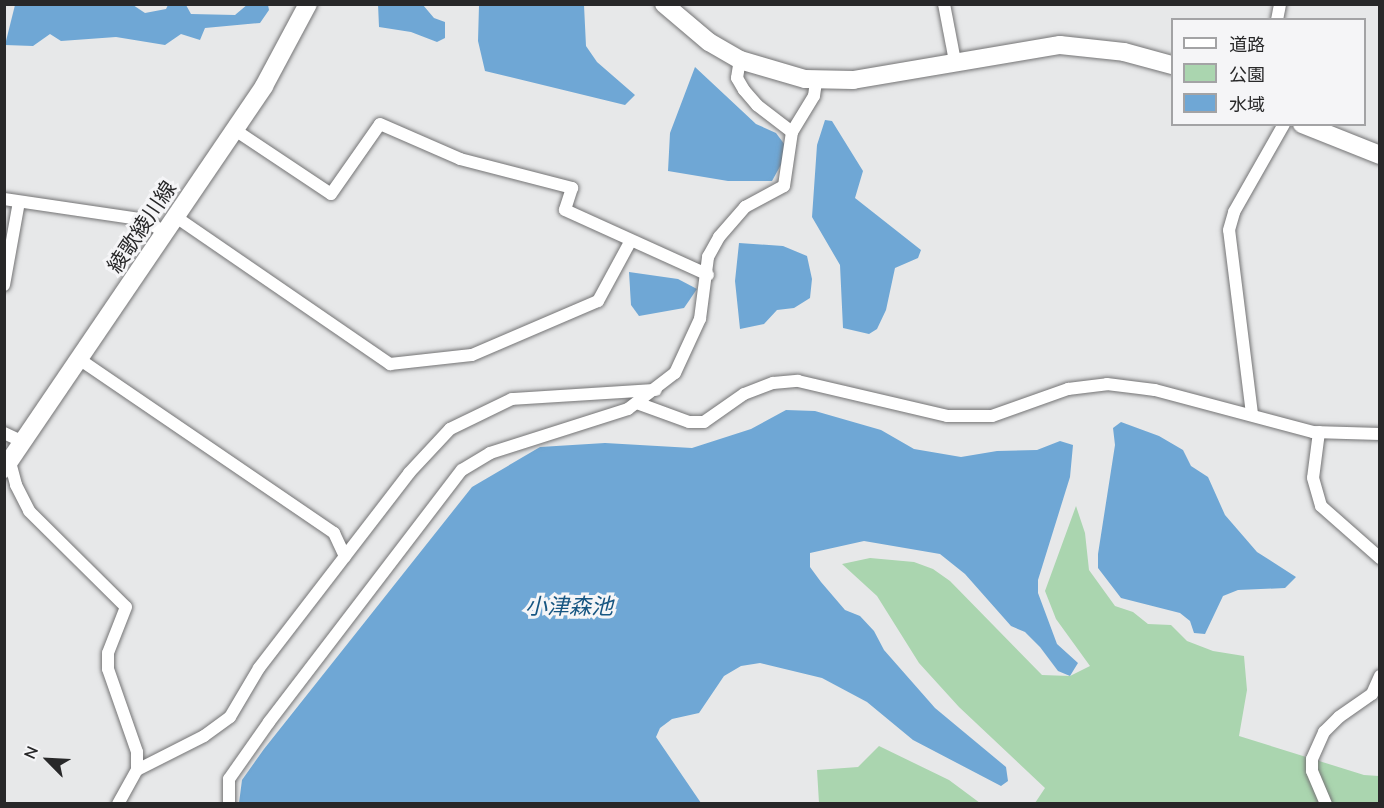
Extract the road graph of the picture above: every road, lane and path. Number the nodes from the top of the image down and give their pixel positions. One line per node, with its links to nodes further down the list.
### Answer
1 (308, 4): 10 (street, 綾歌綾川線)
2 (664, 4): 4 (street)
3 (944, 4): 5 (street)
4 (740, 60): 7 (street); 11 (street)
5 (955, 61): 6 (street); 7 (street)
6 (1171, 64)
7 (816, 81): 11 (street)
8 (1283, 126): 22 (street)
9 (1307, 126): 12 (street)
10 (235, 130): 15 (street, 綾歌綾川線); 16 (street)
11 (792, 132): 17 (street)
12 (1380, 155)
13 (4, 199): 14 (street)
14 (18, 202): 15 (street); 18 (street)
15 (171, 224): 16 (street); 19 (street, 綾歌綾川線)
16 (630, 242): 17 (street)
17 (708, 274): 20 (street)
18 (4, 285)
19 (79, 359): 26 (street, 綾歌綾川線); 28 (street)
20 (657, 390): 21 (street); 28 (street)
21 (637, 403): 22 (street); 33 (street)
22 (1252, 414): 23 (street)
23 (1319, 432): 25 (street); 29 (street)
24 (4, 433): 26 (street)
25 (1380, 434)
26 (23, 442): 27 (street, 綾歌綾川線)
27 (7, 466): 31 (street)
28 (345, 557): 31 (street)
29 (1380, 558)
30 (1380, 676): 34 (street)
31 (137, 770): 32 (street)
32 (118, 804)
33 (229, 804)
34 (1326, 804)

